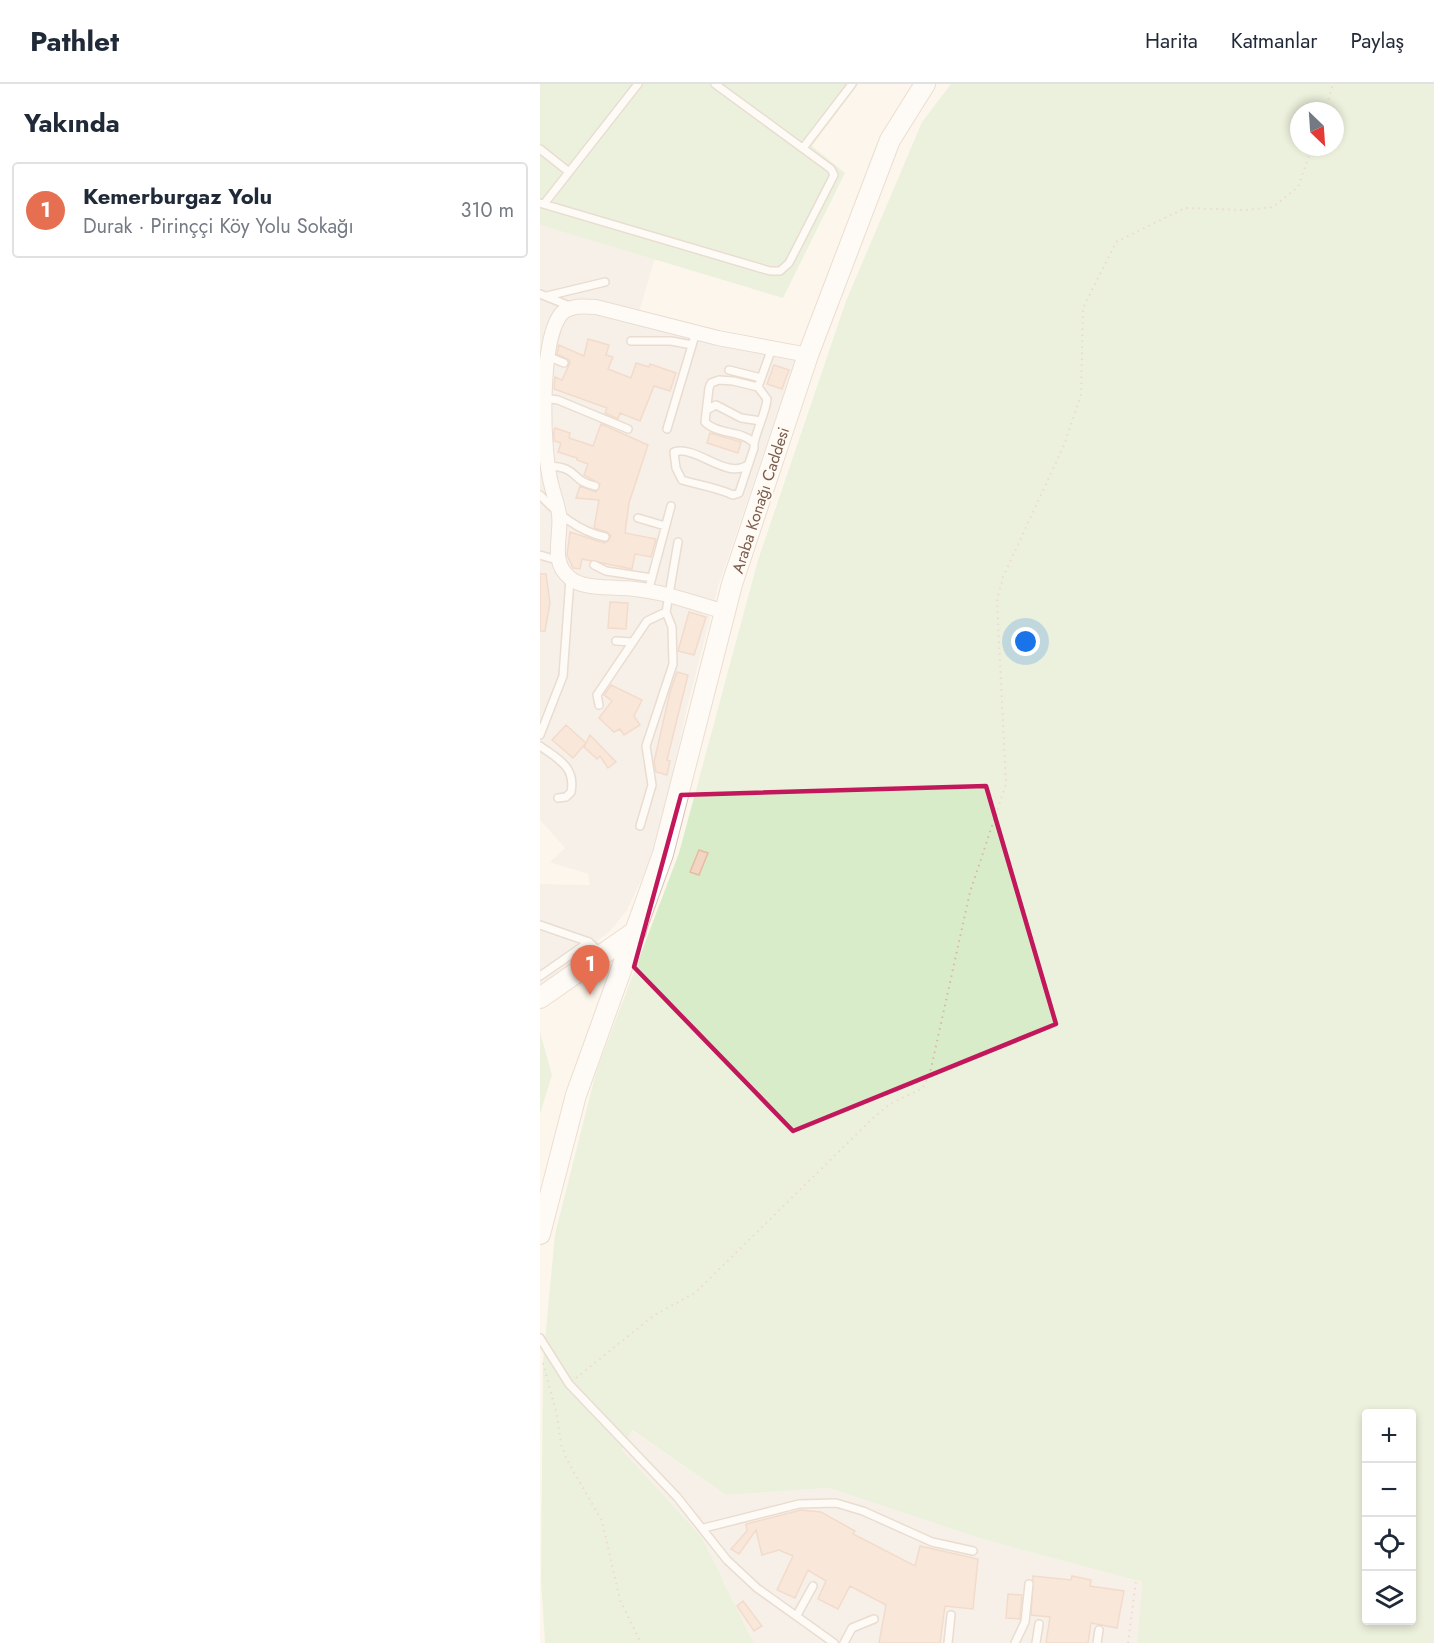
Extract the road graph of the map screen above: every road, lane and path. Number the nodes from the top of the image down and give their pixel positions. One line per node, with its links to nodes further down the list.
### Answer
1 (638, 84): 10 (lane)
2 (716, 84): 7 (lane)
3 (852, 84): 7 (lane)
4 (925, 84): 19 (main road, Araba Konağı Caddesi)
5 (1333, 84): 6 (path)
6 (1328, 102)
7 (802, 148): 11 (lane)
8 (540, 149): 10 (lane)
9 (1309, 156): 64 (path)
10 (569, 172): 11 (lane)
11 (542, 204)
12 (605, 282): 13 (lane)
13 (543, 295): 14 (lane)
14 (572, 307): 15 (street); 18 (street)
15 (694, 339): 16 (lane); 17 (street); 28 (lane)
16 (631, 341)
17 (772, 348): 19 (street); 22 (lane)
18 (544, 351): 20 (lane); 24 (street)
19 (808, 355): 48 (main road, Araba Konağı Caddesi)
20 (564, 363)
21 (729, 370): 22 (lane)
22 (761, 378): 23 (lane)
23 (758, 387): 25 (lane); 26 (lane)
24 (541, 398): 27 (lane); 31 (street)
25 (708, 409): 26 (lane); 29 (lane)
26 (761, 422): 29 (lane)
27 (628, 429)
28 (667, 429)
29 (753, 442): 30 (lane)
30 (747, 465): 30 (lane)
31 (548, 466): 32 (lane); 35 (street)
32 (595, 486)
33 (540, 495): 35 (lane)
34 (671, 506): 37 (lane)
35 (559, 515): 38 (lane); 41 (street)
36 (638, 518): 37 (lane)
37 (666, 526): 43 (lane)
38 (605, 537)
39 (678, 542): 46 (lane)
40 (540, 555): 41 (lane)
41 (557, 561): 44 (street)
42 (594, 565): 43 (lane)
43 (652, 578): 45 (lane)
44 (570, 579): 45 (street); 52 (lane)
45 (648, 592): 46 (street)
46 (669, 596): 47 (lane); 48 (street)
47 (666, 612): 50 (lane); 55 (lane)
48 (725, 612): 57 (main road, Araba Konağı Caddesi)
49 (616, 640): 50 (lane)
50 (632, 642): 51 (lane)
51 (599, 705)
52 (540, 735)
53 (540, 746): 54 (lane)
54 (558, 798)
55 (640, 826)
56 (540, 925): 58 (lane)
57 (636, 931): 58 (main road); 61 (main road, Araba Konağı Caddesi)
58 (596, 947): 59 (lane); 60 (main road)
59 (540, 976)
60 (540, 998)
61 (540, 1234)
62 (540, 1338): 64 (lane)
63 (543, 1361): 75 (path)
64 (569, 1384): 65 (lane)
65 (704, 1528): 66 (lane); 70 (lane)
66 (973, 1551)
67 (1136, 1581): 82 (path)
68 (1029, 1584): 79 (lane)
69 (813, 1586): 70 (lane)
70 (797, 1615): 76 (lane)
71 (951, 1615): 78 (lane)
72 (874, 1619): 77 (lane)
73 (1039, 1624): 80 (lane)
74 (1099, 1630): 81 (lane)
75 (641, 1643)
76 (834, 1643)
77 (844, 1643)
78 (948, 1643)
79 (1015, 1643)
80 (1036, 1643)
81 (1097, 1643)
82 (1128, 1643)

